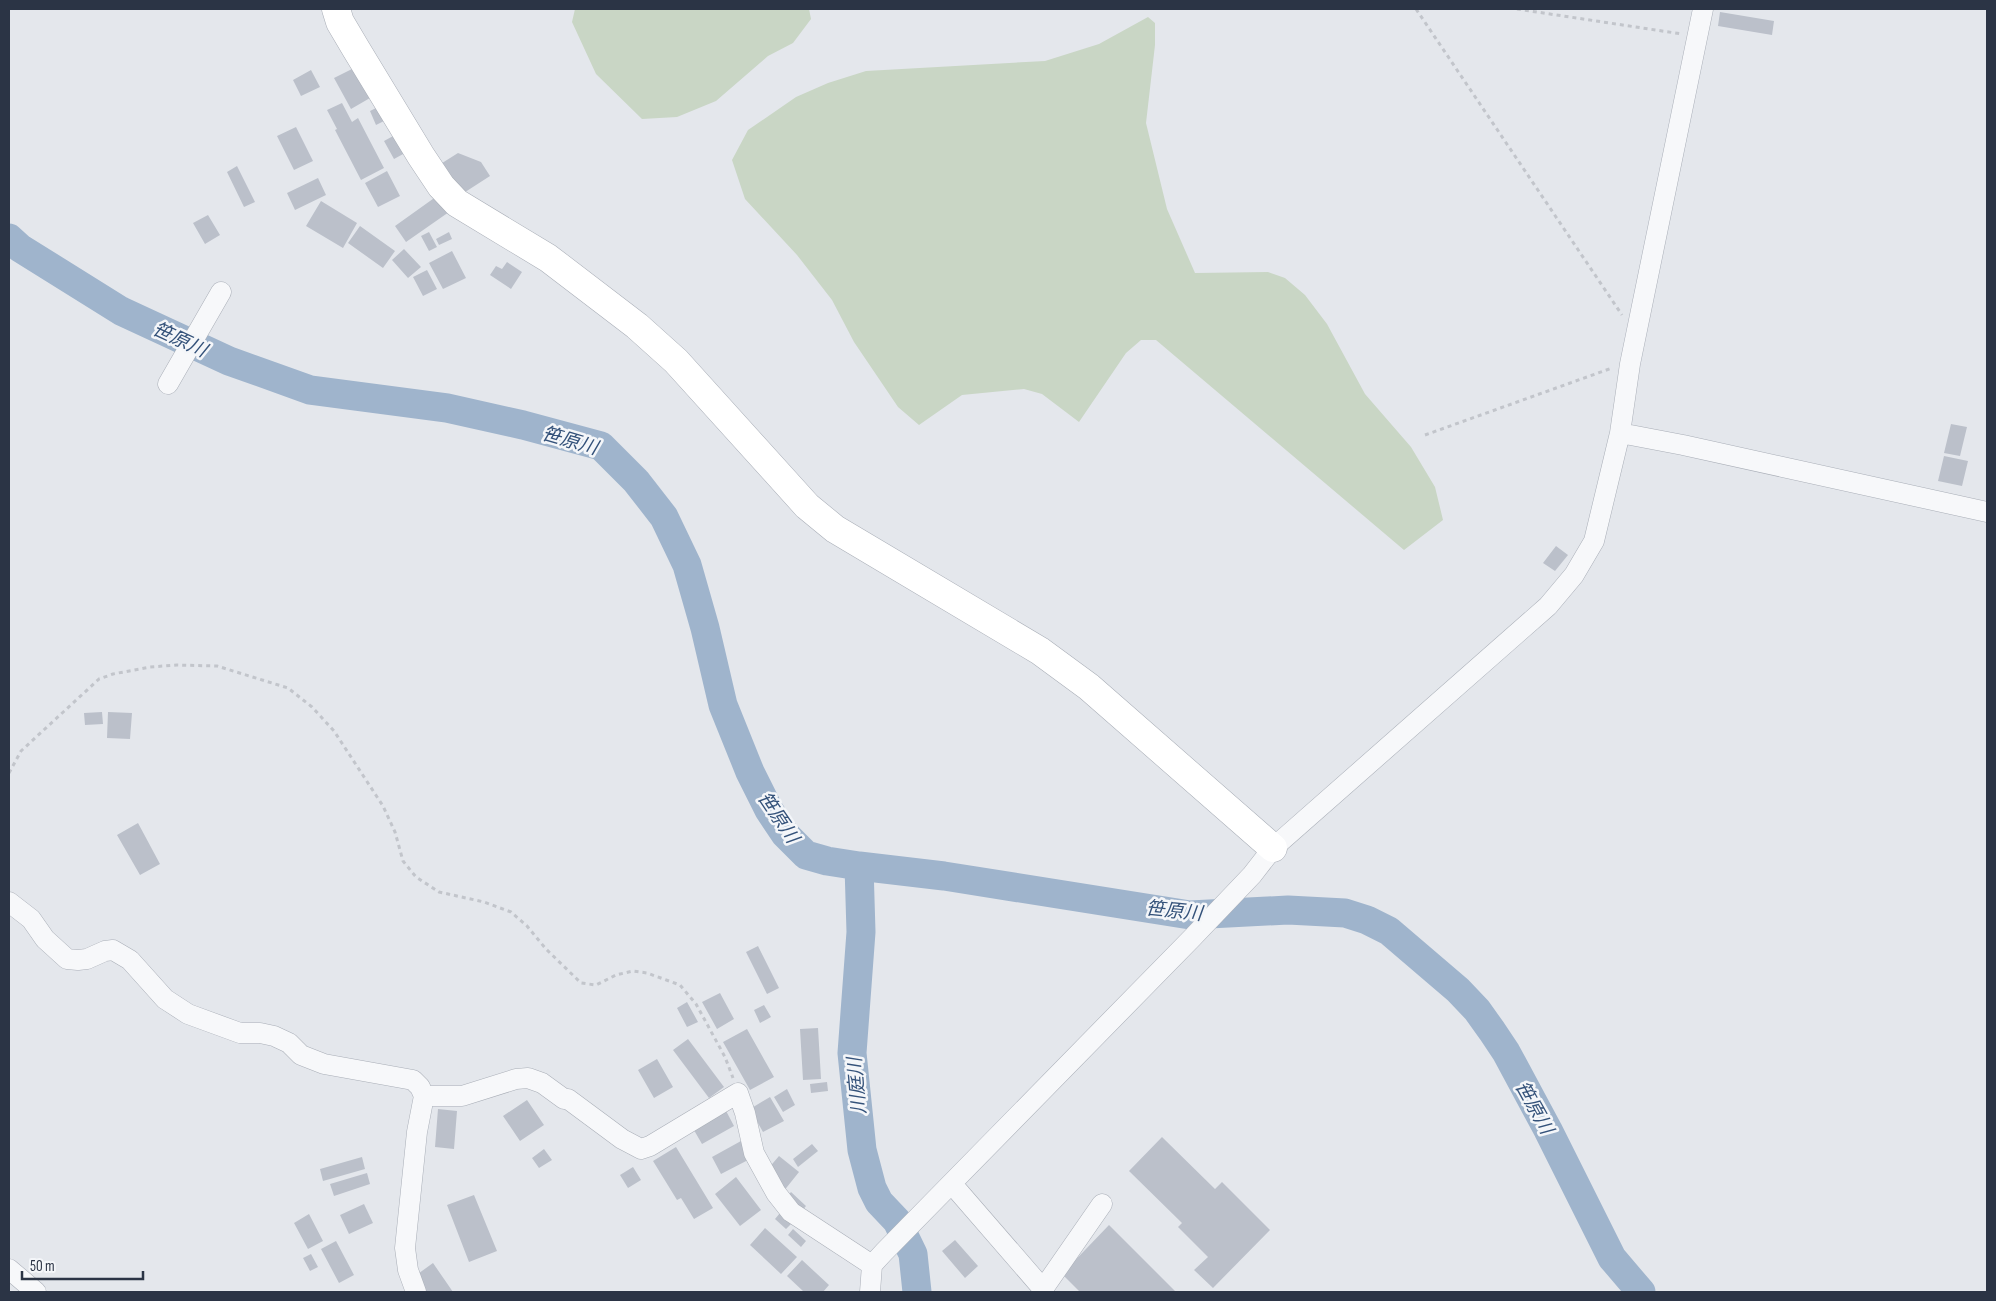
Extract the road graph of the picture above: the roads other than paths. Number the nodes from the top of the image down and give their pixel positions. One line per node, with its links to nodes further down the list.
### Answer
1 (336, 9): 7 (street)
2 (1703, 9): 5 (street)
3 (221, 292): 4 (street)
4 (168, 384)
5 (1620, 433): 6 (street); 7 (street)
6 (1987, 512)
7 (1273, 848): 10 (street)
8 (9, 902): 9 (street)
9 (424, 1096): 12 (street); 16 (street)
10 (952, 1184): 12 (street); 14 (street)
11 (1102, 1204): 14 (street)
12 (878, 1258): 17 (street)
13 (9, 1269): 15 (street)
14 (1042, 1291)
15 (36, 1292)
16 (416, 1292)
17 (870, 1292)

